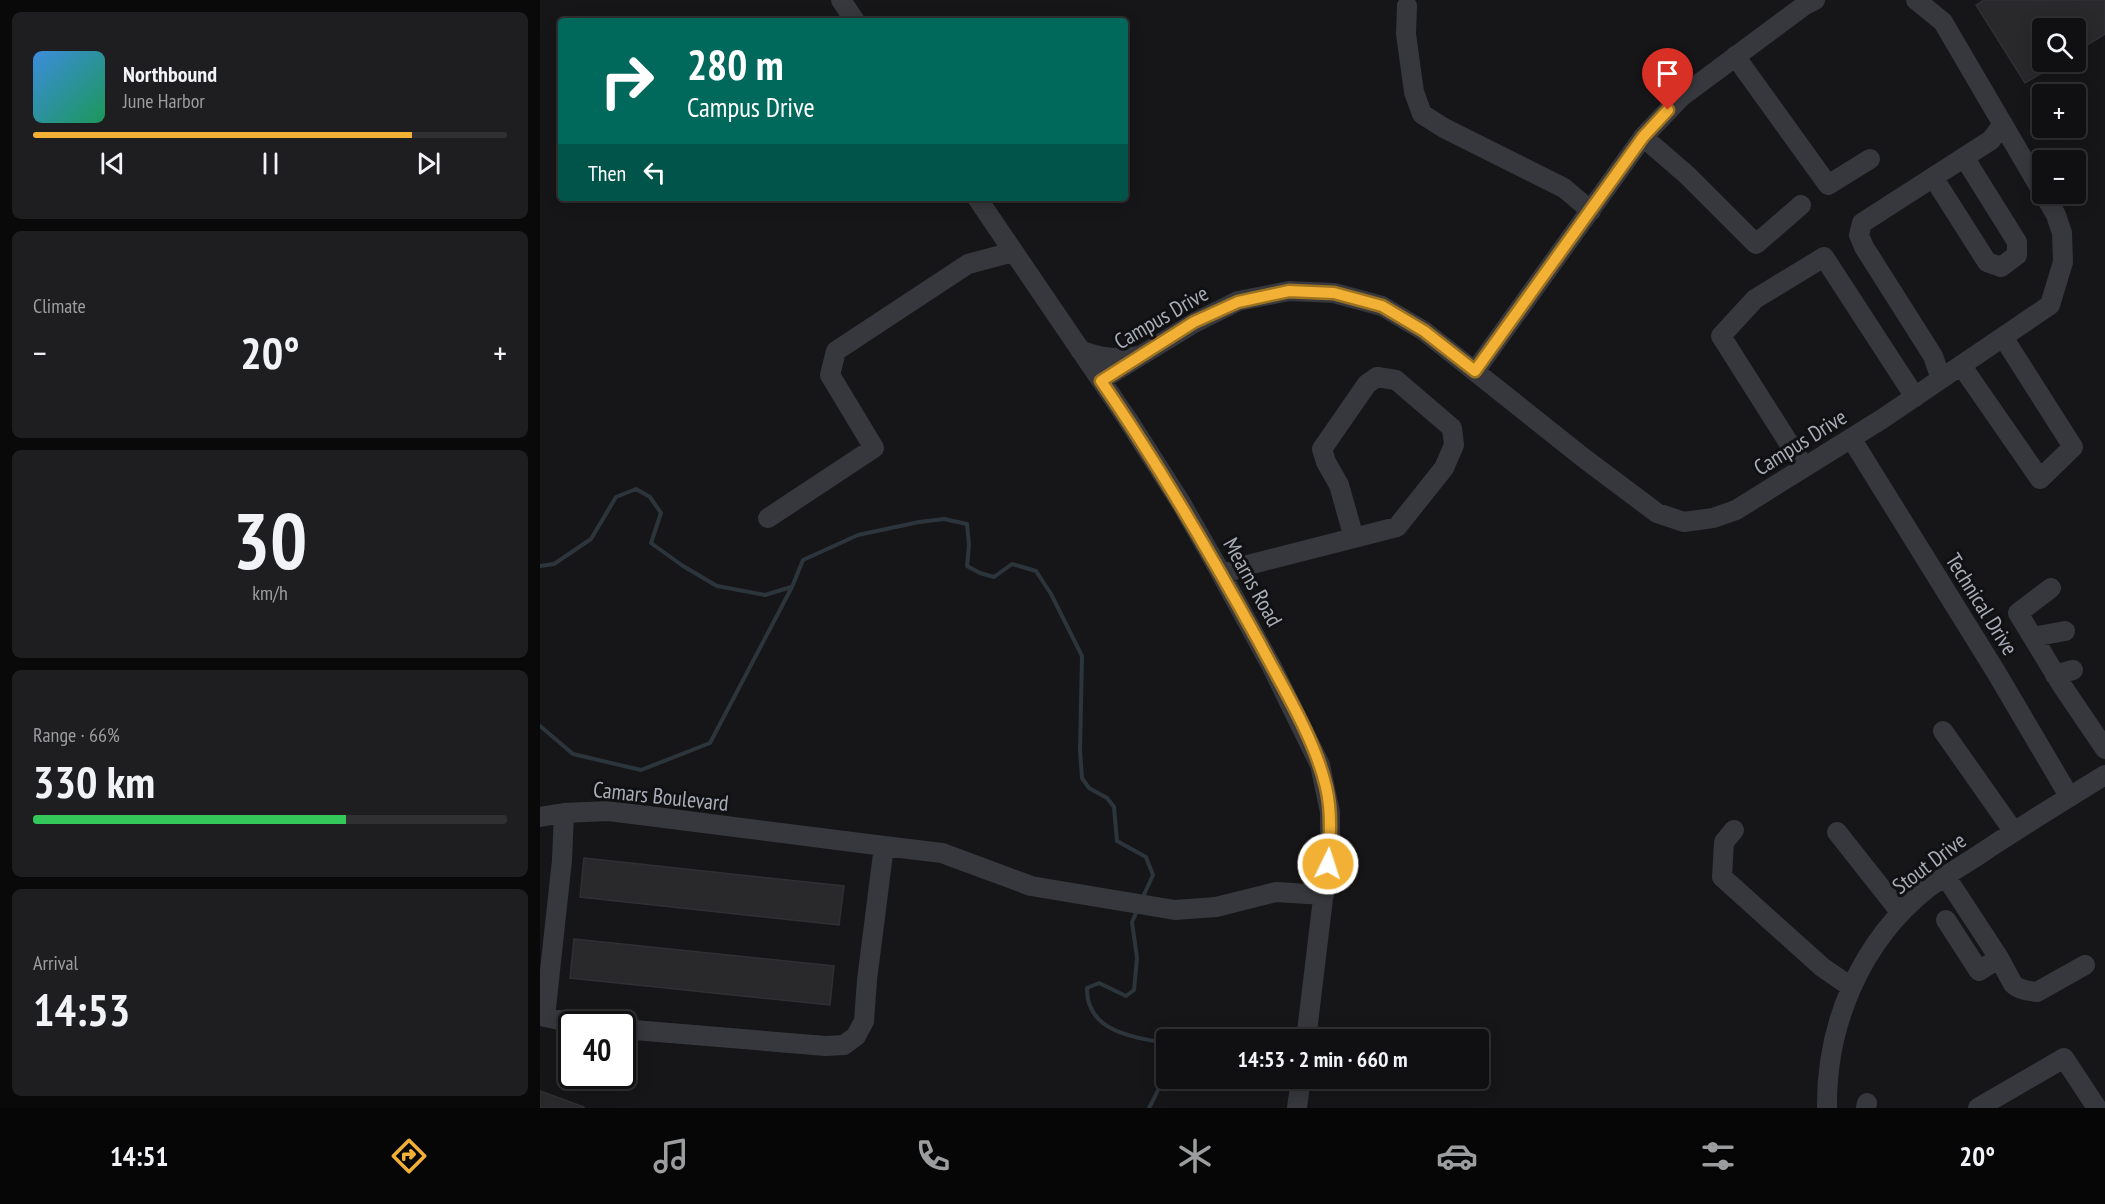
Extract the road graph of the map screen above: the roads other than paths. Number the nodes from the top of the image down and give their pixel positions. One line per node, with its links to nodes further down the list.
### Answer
1 (841, 0): 5 (street)
2 (1815, 0): 6 (street)
3 (1916, 0): 7 (street, Campus Drive)
4 (1407, 6): 16 (street)
5 (853, 18)
6 (1735, 57): 8 (street); 10 (street)
7 (2003, 124): 9 (street); 11 (street, Campus Drive)
8 (1643, 137): 15 (street); 16 (street)
9 (1964, 157): 12 (street); 12 (street)
10 (1870, 159)
11 (2032, 174)
12 (1933, 177): 23 (street)
13 (979, 201): 17 (street, Mearns Road)
14 (2050, 204): 18 (street, Campus Drive)
15 (1801, 205)
16 (1591, 211): 22 (street)
17 (1013, 252): 19 (street, Mearns Road); 28 (street)
18 (2003, 337): 21 (street, Campus Drive); 21 (street)
19 (1080, 350): 20 (street); 24 (street, Mearns Road)
20 (1141, 356): 22 (street, Campus Drive); 24 (street, Campus Drive)
21 (1961, 365): 23 (street, Campus Drive)
22 (1475, 371): 27 (street, Campus Drive)
23 (1941, 379): 25 (street, Campus Drive)
24 (1101, 381): 30 (street, Mearns Road)
25 (1915, 397): 26 (street, Campus Drive); 27 (street)
26 (1851, 438): 27 (street, Campus Drive); 37 (street, Technical Drive)
27 (1804, 467)
28 (768, 518)
29 (1354, 538): 29 (street); 30 (street)
30 (1222, 575): 45 (street, Mearns Road)
31 (2050, 588): 33 (street)
32 (2066, 631): 33 (street)
33 (2033, 637): 35 (street)
34 (1943, 731): 42 (street)
35 (2105, 749)
36 (2104, 779): 37 (street, Stout Drive)
37 (2069, 796): 42 (street, Stout Drive)
38 (564, 813): 39 (street); 43 (street, Camars Boulevard); 51 (street, Camars Boulevard)
39 (540, 817)
40 (1734, 830): 50 (street)
41 (1837, 832): 46 (street)
42 (2014, 832): 44 (street, Stout Drive)
43 (884, 846): 45 (street, Camars Boulevard); 54 (street)
44 (1946, 877): 46 (street, Stout Drive); 48 (street)
45 (1324, 895): 53 (street, Mearns Road)
46 (1901, 913): 50 (street, Stout Drive)
47 (1946, 920): 48 (street)
48 (1999, 958): 49 (street)
49 (2085, 965)
50 (1851, 987): 57 (street, Stout Drive)
51 (543, 1017): 52 (street, Camars Boulevard)
52 (558, 1020)
53 (1307, 1029)
54 (636, 1030)
55 (1300, 1089): 56 (street)
56 (1297, 1108)
57 (1827, 1108)
58 (1978, 1108): 59 (street)
59 (2097, 1108)

